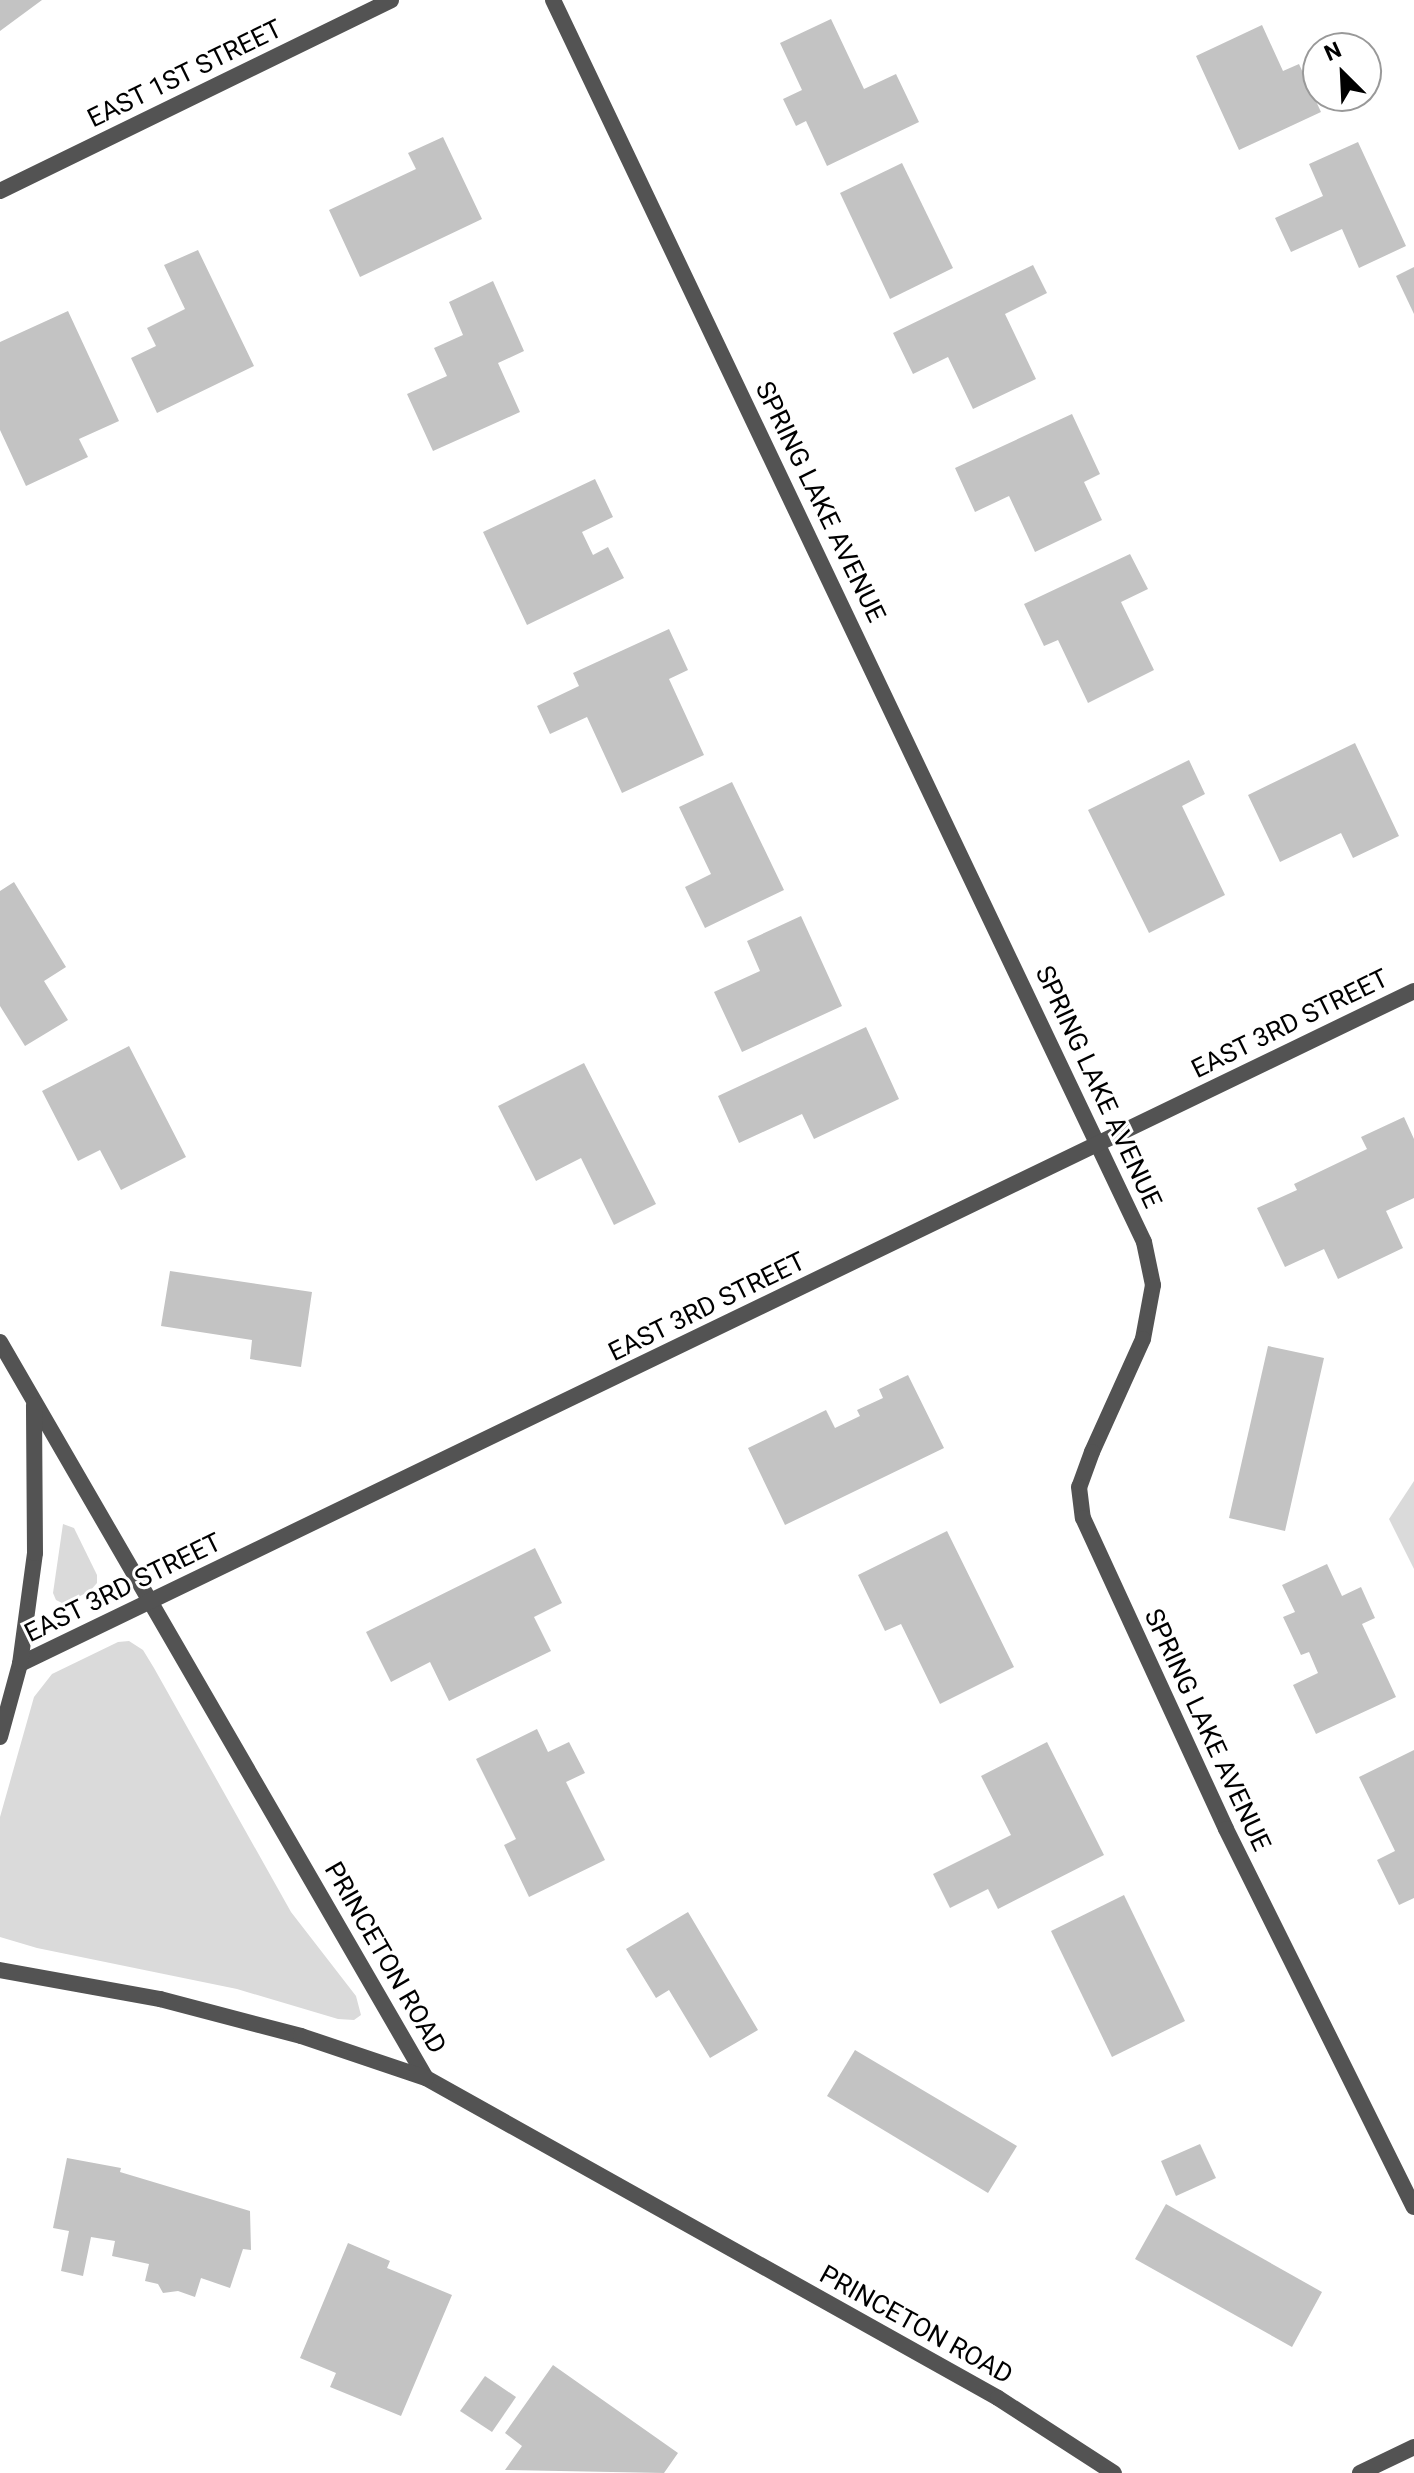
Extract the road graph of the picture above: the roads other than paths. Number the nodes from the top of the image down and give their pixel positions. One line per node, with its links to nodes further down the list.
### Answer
1 (391, 0): 3 (street, EAST 1ST STREET)
2 (553, 0): 5 (street, SPRING LAKE AVENUE)
3 (0, 191)
4 (1414, 991): 5 (street, EAST 3RD STREET)
5 (1100, 1143): 8 (street, EAST 3RD STREET); 13 (street, SPRING LAKE AVENUE)
6 (0, 1342): 7 (street, PRINCETON ROAD)
7 (34, 1404): 8 (street, PRINCETON ROAD); 9 (street, EAST 3RD STREET)
8 (151, 1602): 9 (street, EAST 3RD STREET); 12 (street, PRINCETON ROAD)
9 (20, 1664): 10 (street, EAST 3RD STREET)
10 (0, 1737)
11 (0, 1970): 12 (street)
12 (426, 2078): 15 (street, PRINCETON ROAD)
13 (1414, 2207)
14 (1414, 2447): 16 (street)
15 (1114, 2473)
16 (1360, 2473)

